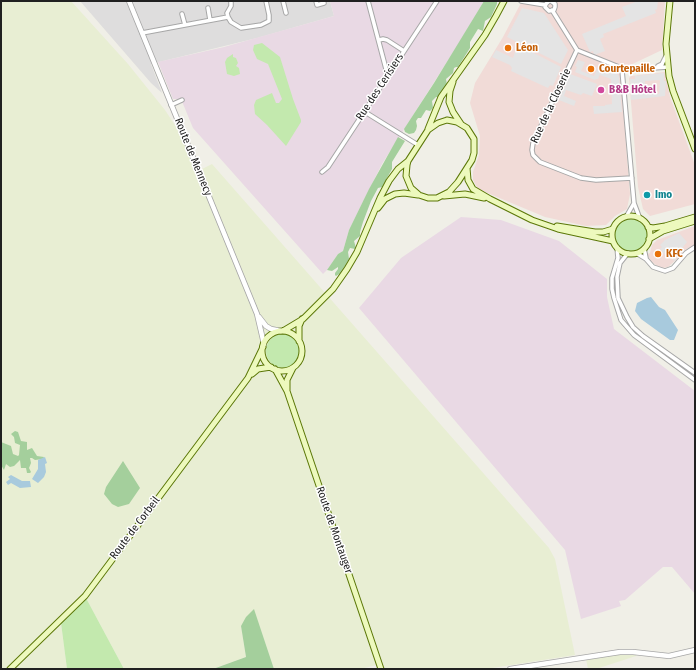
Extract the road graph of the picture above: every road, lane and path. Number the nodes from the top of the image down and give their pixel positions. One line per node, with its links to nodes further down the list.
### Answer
1 (129, 1): 21 (street, Route de Mennecy)
2 (266, 1): 18 (street)
3 (283, 1): 16 (street)
4 (316, 1): 12 (street)
5 (368, 1): 22 (street)
6 (436, 1): 24 (street, Rue des Cerisiers)
7 (504, 1): 30 (main road)
8 (521, 1): 13 (street)
9 (550, 1): 13 (street); 15 (street)
10 (670, 1): 25 (main road)
11 (231, 2): 18 (street)
12 (324, 3)
13 (545, 5): 15 (street)
14 (208, 8): 19 (street)
15 (552, 10): 23 (street)
16 (286, 13)
17 (182, 14): 20 (street)
18 (228, 17): 19 (street)
19 (210, 20): 20 (street)
20 (185, 25): 21 (street)
21 (142, 33): 32 (street, Route de Mennecy)
22 (379, 40): 24 (street); 29 (street)
23 (577, 50): 28 (street); 41 (street, Rue de la Closerie)
24 (404, 51): 29 (street, Rue des Cerisiers)
25 (666, 53): 26 (main road); 27 (street)
26 (668, 67): 27 (street); 37 (main road)
27 (653, 68): 28 (street)
28 (622, 70): 41 (street)
29 (390, 72): 33 (street, Rue des Cerisiers)
30 (454, 79): 34 (main road); 35 (main road)
31 (182, 100): 32 (street)
32 (172, 104): 62 (street, Route de Mennecy)
33 (365, 112): 36 (street); 40 (street, Rue des Cerisiers)
34 (462, 124): 35 (main road); 39 (main road)
35 (428, 130): 36 (main road)
36 (418, 145): 38 (main road)
37 (695, 149)
38 (408, 161): 42 (main road); 46 (main road)
39 (467, 166): 43 (main road); 44 (main road)
40 (322, 172)
41 (632, 178): 45 (street)
42 (419, 195): 43 (main road); 46 (main road)
43 (441, 197): 44 (main road)
44 (490, 199): 47 (main road)
45 (634, 203): 48 (street); 50 (street)
46 (374, 214): 63 (main road)
47 (524, 215): 53 (main road); 55 (main road)
48 (626, 217): 50 (main road); 53 (main road)
49 (695, 217): 52 (main road)
50 (640, 219): 52 (main road)
51 (695, 221): 54 (main road)
52 (648, 227): 54 (main road)
53 (613, 229): 55 (main road)
54 (649, 239): 58 (main road)
55 (613, 241): 56 (main road)
56 (617, 247): 59 (main road); 71 (street)
57 (695, 247): 61 (street)
58 (644, 248): 60 (main road); 61 (street)
59 (628, 253): 60 (main road); 69 (street)
60 (636, 253): 61 (street)
61 (646, 259)
62 (257, 314): 64 (street, Route de Mennecy); 66 (street, Route de Mennecy)
63 (303, 319): 64 (main road); 65 (main road)
64 (282, 331): 65 (main road); 66 (main road)
65 (300, 342): 68 (main road)
66 (264, 345): 67 (main road); 70 (main road, Route de Corbeil)
67 (273, 368): 68 (main road); 70 (main road, Route de Corbeil); 72 (main road, Route de Montauger)
68 (293, 368): 72 (main road)
69 (695, 373)
70 (248, 378): 74 (main road, Route de Corbeil)
71 (695, 380)
72 (287, 391): 75 (main road, Route de Montauger)
73 (695, 650): 76 (street)
74 (10, 669)
75 (382, 669)
76 (510, 669)

